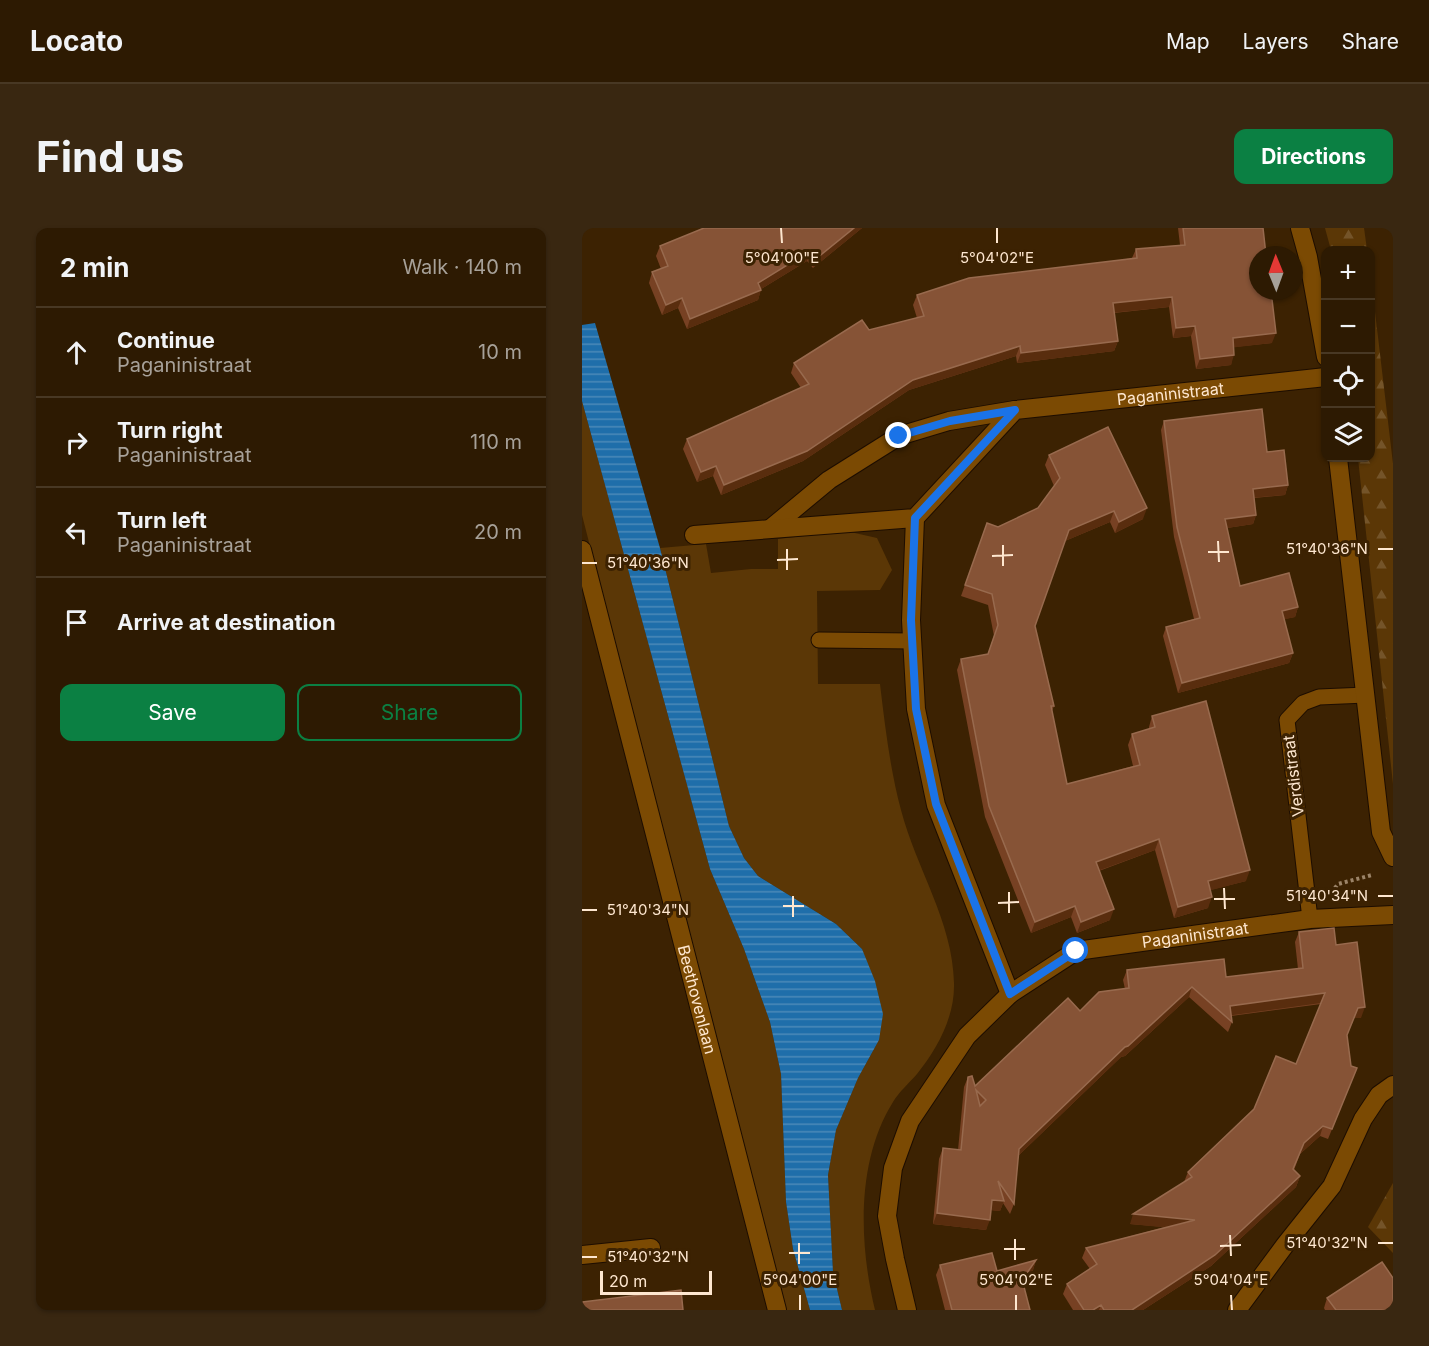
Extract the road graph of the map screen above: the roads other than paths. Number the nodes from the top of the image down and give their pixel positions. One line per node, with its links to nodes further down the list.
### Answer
1 (1300, 228): 2 (street)
2 (1325, 354)
3 (1321, 377): 4 (street, Paganinistraat)
4 (1015, 410): 6 (street); 7 (street, Paganinistraat)
5 (1338, 462): 12 (street)
6 (915, 518): 7 (street); 11 (street)
7 (770, 529): 8 (street)
8 (694, 535)
9 (582, 550): 21 (street, Beethovenlaan)
10 (819, 640): 11 (lane)
11 (913, 641): 17 (street)
12 (1366, 695): 13 (street); 16 (lane, Verdistraat)
13 (1393, 857)
14 (1393, 909): 15 (street)
15 (1393, 916): 16 (street, Paganinistraat)
16 (1310, 919): 17 (street, Paganinistraat)
17 (1010, 994): 22 (street, Paganinistraat)
18 (1393, 1085): 23 (street)
19 (651, 1248): 20 (street)
20 (582, 1255)
21 (777, 1310)
22 (907, 1310)
23 (1237, 1310)

